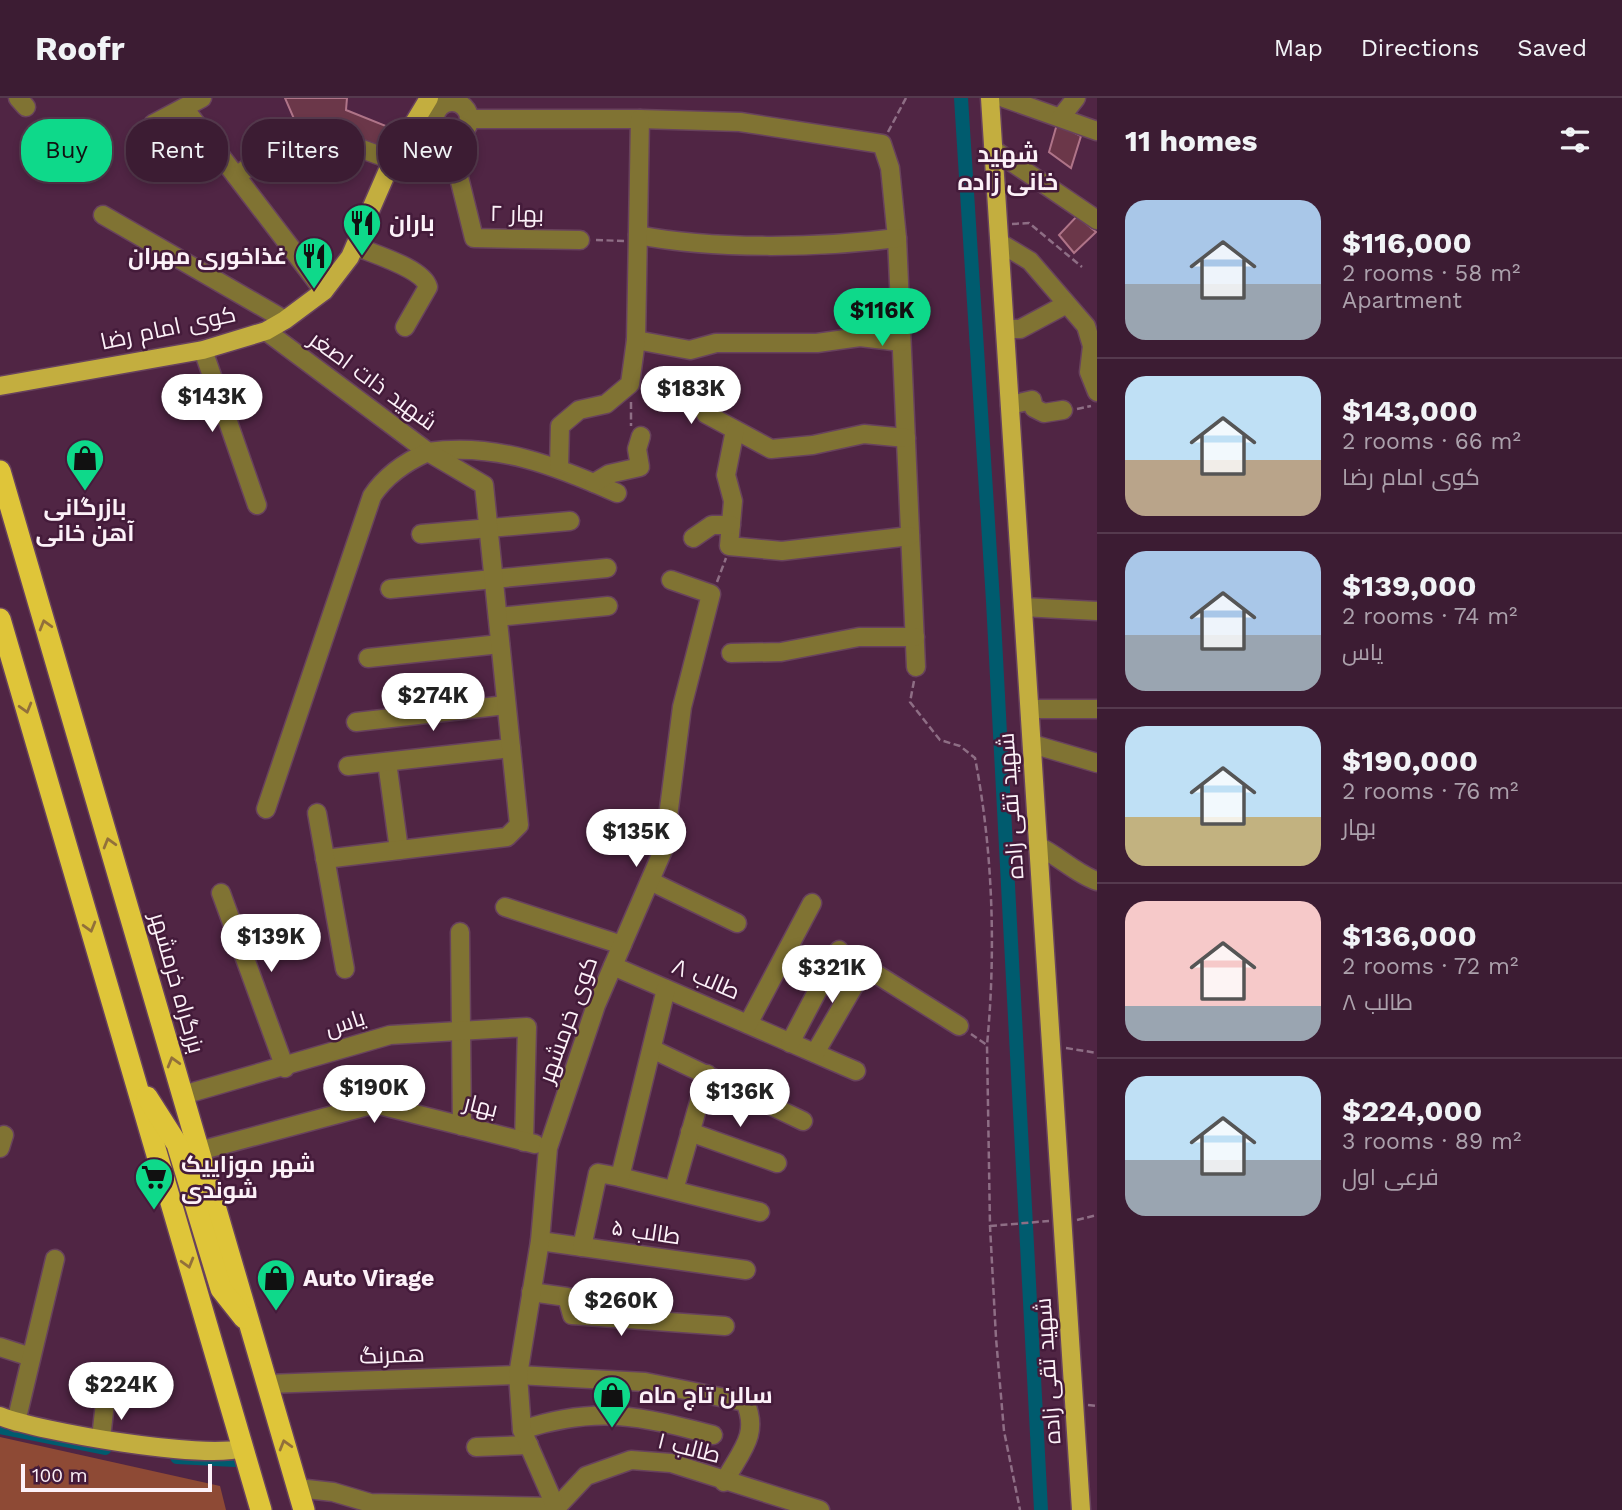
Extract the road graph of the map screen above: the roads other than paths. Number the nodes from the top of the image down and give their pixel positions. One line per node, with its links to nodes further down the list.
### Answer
1 (202, 98): 6 (street)
2 (990, 98): 13 (main road, شهید تقی زاده)
3 (1004, 98): 7 (street)
4 (1076, 98): 7 (street)
5 (426, 104): 9 (street)
6 (184, 108): 8 (street); 15 (street)
7 (1061, 117): 12 (street)
8 (163, 119)
9 (470, 119)
10 (477, 119): 11 (street)
11 (639, 119): 20 (street); 21 (street)
12 (1097, 131)
13 (994, 150): 19 (street); 23 (main road, شهید تقی زاده)
14 (242, 172): 15 (street)
15 (236, 176): 25 (street)
16 (383, 182): 24 (main road, کوی امام رضا)
17 (460, 182): 22 (street, بهار ۲)
18 (103, 215): 27 (street)
19 (1097, 220)
20 (638, 238): 21 (street); 31 (street)
21 (897, 238): 32 (street)
22 (580, 240)
23 (1000, 243): 26 (street); 29 (main road, شهید تقی زاده)
24 (355, 246): 25 (main road, کوی امام رضا); 28 (street)
25 (324, 291): 27 (main road, کوی امام رضا)
26 (1065, 305): 29 (street); 36 (street)
27 (285, 320): 30 (main road, کوی امام رضا)
28 (405, 327)
29 (1005, 329): 37 (main road, شهید تقی زاده)
30 (266, 331): 33 (main road, کوی امام رضا); 42 (street, شهید ذات اصغر)
31 (636, 340): 32 (street); 43 (street)
32 (901, 341): 41 (street)
33 (203, 350): 34 (main road, کوی امام رضا); 47 (street)
34 (0, 386)
35 (663, 388): 39 (street)
36 (1097, 392)
37 (1010, 405): 38 (street); 59 (main road, شهید تقی زاده)
38 (1063, 410)
39 (735, 430): 41 (street); 49 (street)
40 (641, 436): 45 (street)
41 (906, 438): 52 (street)
42 (428, 452): 43 (street, شهید ذات اصغر); 50 (street); 77 (street)
43 (559, 467): 45 (street, شهید ذات اصغر)
44 (0, 471): 104 (highway, بزرگراه خرمشهر, one-way to 44)
45 (594, 483): 46 (street, شهید ذات اصغر)
46 (617, 494)
47 (257, 505)
48 (570, 521): 50 (street)
49 (731, 525): 52 (street); 53 (street)
50 (489, 529): 51 (street); 55 (street)
51 (421, 534)
52 (910, 536): 63 (street)
53 (693, 538)
54 (607, 568): 55 (street)
55 (494, 579): 57 (street); 61 (street)
56 (671, 580): 83 (street, کوی خرمشهر)
57 (390, 589)
58 (608, 606): 61 (street)
59 (1023, 607): 60 (street); 69 (main road, شهید تقی زاده)
60 (1097, 611)
61 (498, 617): 64 (street)
62 (0, 619): 103 (highway, one-way to 103)
63 (915, 637): 65 (street); 67 (street)
64 (500, 644): 66 (street); 68 (street)
65 (731, 653)
66 (368, 657)
67 (916, 667)
68 (506, 705): 71 (street); 73 (street)
69 (1030, 709): 70 (street); 72 (main road, شهید تقی زاده)
70 (1097, 709)
71 (356, 722)
72 (1032, 744): 75 (street); 79 (main road, شهید تقی زاده)
73 (511, 748): 74 (street); 80 (street)
74 (387, 762): 76 (street); 80 (street)
75 (1097, 763)
76 (348, 766)
77 (267, 809)
78 (317, 813): 81 (street)
79 (1038, 846): 82 (street); 140 (main road, شهید تقی زاده)
80 (399, 850): 81 (street)
81 (325, 859): 92 (street)
82 (1097, 881)
83 (652, 882): 87 (street); 89 (street, کوی خرمشهر)
84 (221, 893): 100 (street)
85 (812, 903): 94 (street)
86 (505, 907): 89 (street)
87 (737, 923)
88 (460, 932): 96 (street)
89 (622, 944): 91 (street, کوی خرمشهر)
90 (839, 950): 97 (street)
91 (613, 965): 93 (street, طالب ۸); 109 (street, کوی خرمشهر)
92 (345, 969)
93 (666, 989): 94 (street, طالب ۸); 98 (street)
94 (748, 1024): 97 (street, طالب ۸)
95 (959, 1026): 99 (street)
96 (461, 1030): 100 (street, یاس); 106 (street); 108 (street, یاس)
97 (790, 1043): 99 (street, طالب ۸)
98 (652, 1049): 102 (street); 112 (street)
99 (815, 1053): 101 (street, طالب ۸)
100 (285, 1068): 104 (street, یاس)
101 (856, 1071)
102 (707, 1074): 105 (street); 107 (street)
103 (134, 1078): 114 (highway); 116 (highway)
104 (183, 1096): 110 (highway, بزرگراه خرمشهر)
105 (803, 1121)
106 (462, 1126): 108 (street, بهار); 110 (street, بهار)
107 (690, 1132): 111 (street); 113 (street)
108 (524, 1142): 109 (street, بهار)
109 (548, 1148): 117 (street, کوی خرمشهر)
110 (199, 1151): 114 (highway, بزرگراه خرمشهر)
111 (777, 1163)
112 (620, 1177): 113 (street); 118 (street)
113 (674, 1190): 115 (street)
114 (206, 1208): 116 (highway); 126 (highway, بزرگراه خرمشهر)
115 (760, 1212)
116 (175, 1217): 133 (highway, one-way to 133)
117 (540, 1241): 118 (street, طالب ۵); 121 (street, کوی خرمشهر)
118 (582, 1247): 120 (street, طالب ۵)
119 (55, 1259): 124 (street)
120 (746, 1270)
121 (531, 1292): 122 (street); 125 (street, کوی خرمشهر)
122 (725, 1326)
123 (0, 1347): 124 (street)
124 (31, 1357): 128 (street)
125 (518, 1375): 126 (street, همرنگ); 130 (street, کوی خرمشهر); 134 (street, همرنگ)
126 (267, 1384): 135 (highway, بزرگراه خرمشهر, one-way to 126)
127 (106, 1394): 131 (street)
128 (8, 1419): 131 (main road)
129 (713, 1436): 130 (street)
130 (525, 1437): 132 (street); 136 (street, کوی خرمشهر)
131 (101, 1438): 133 (main road)
132 (476, 1447)
133 (243, 1448): 137 (highway)
134 (724, 1482): 136 (street, طالب ۱); 139 (street, طالب ۱)
135 (298, 1488): 136 (street); 138 (highway, بزرگراه خرمشهر)
136 (557, 1509)
137 (261, 1510)
138 (304, 1510)
139 (820, 1510)
140 (1081, 1510)

